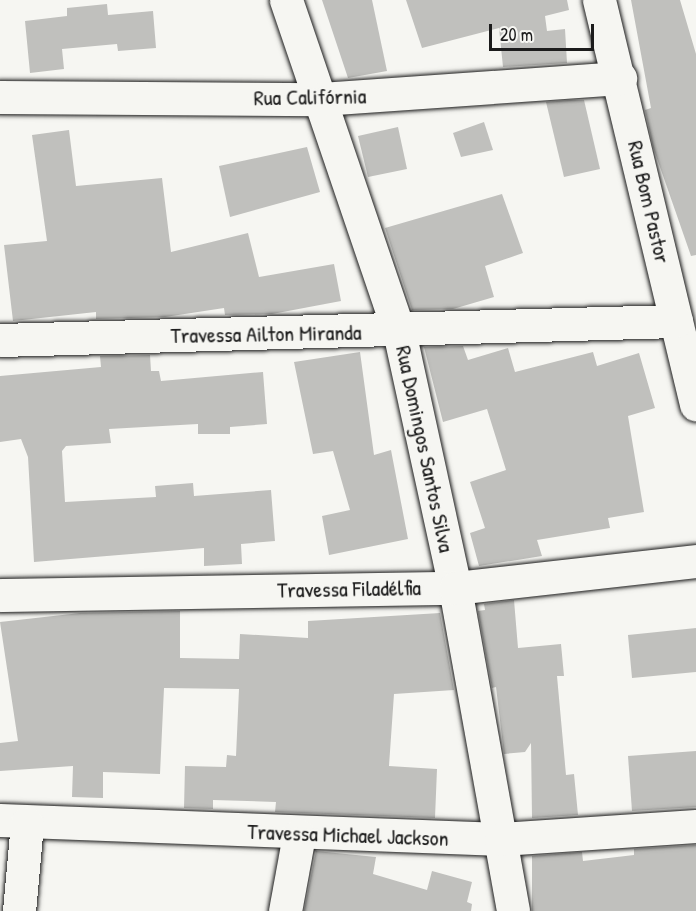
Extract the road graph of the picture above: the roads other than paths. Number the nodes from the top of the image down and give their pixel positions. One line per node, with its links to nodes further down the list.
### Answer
1 (286, 0): 5 (street, Rua Domingos Santos Silva)
2 (599, 0): 3 (street, Rua Bom Pastor)
3 (620, 78): 5 (street, Rua Califórnia); 6 (street, Rua Bom Pastor)
4 (0, 97): 5 (street, Rua Califórnia)
5 (321, 99): 7 (street, Rua Domingos Santos Silva)
6 (676, 321): 7 (street, Travessa Ailton Miranda); 9 (street, Rua Bom Pastor)
7 (399, 331): 8 (street, Travessa Ailton Miranda); 11 (street, Rua Domingos Santos Silva)
8 (0, 340)
9 (696, 405)
10 (696, 561): 11 (street, Travessa Filadélfia)
11 (455, 588): 12 (street, Travessa Filadélfia); 16 (street, Rua Domingos Santos Silva)
12 (0, 595)
13 (13, 821): 15 (street, Travessa Michael Jackson); 17 (street)
14 (696, 826): 16 (street, Travessa Michael Jackson)
15 (299, 835): 16 (street, Travessa Michael Jackson); 18 (street)
16 (501, 839): 19 (street, Rua Domingos Santos Silva)
17 (19, 911)
18 (285, 911)
19 (513, 911)

